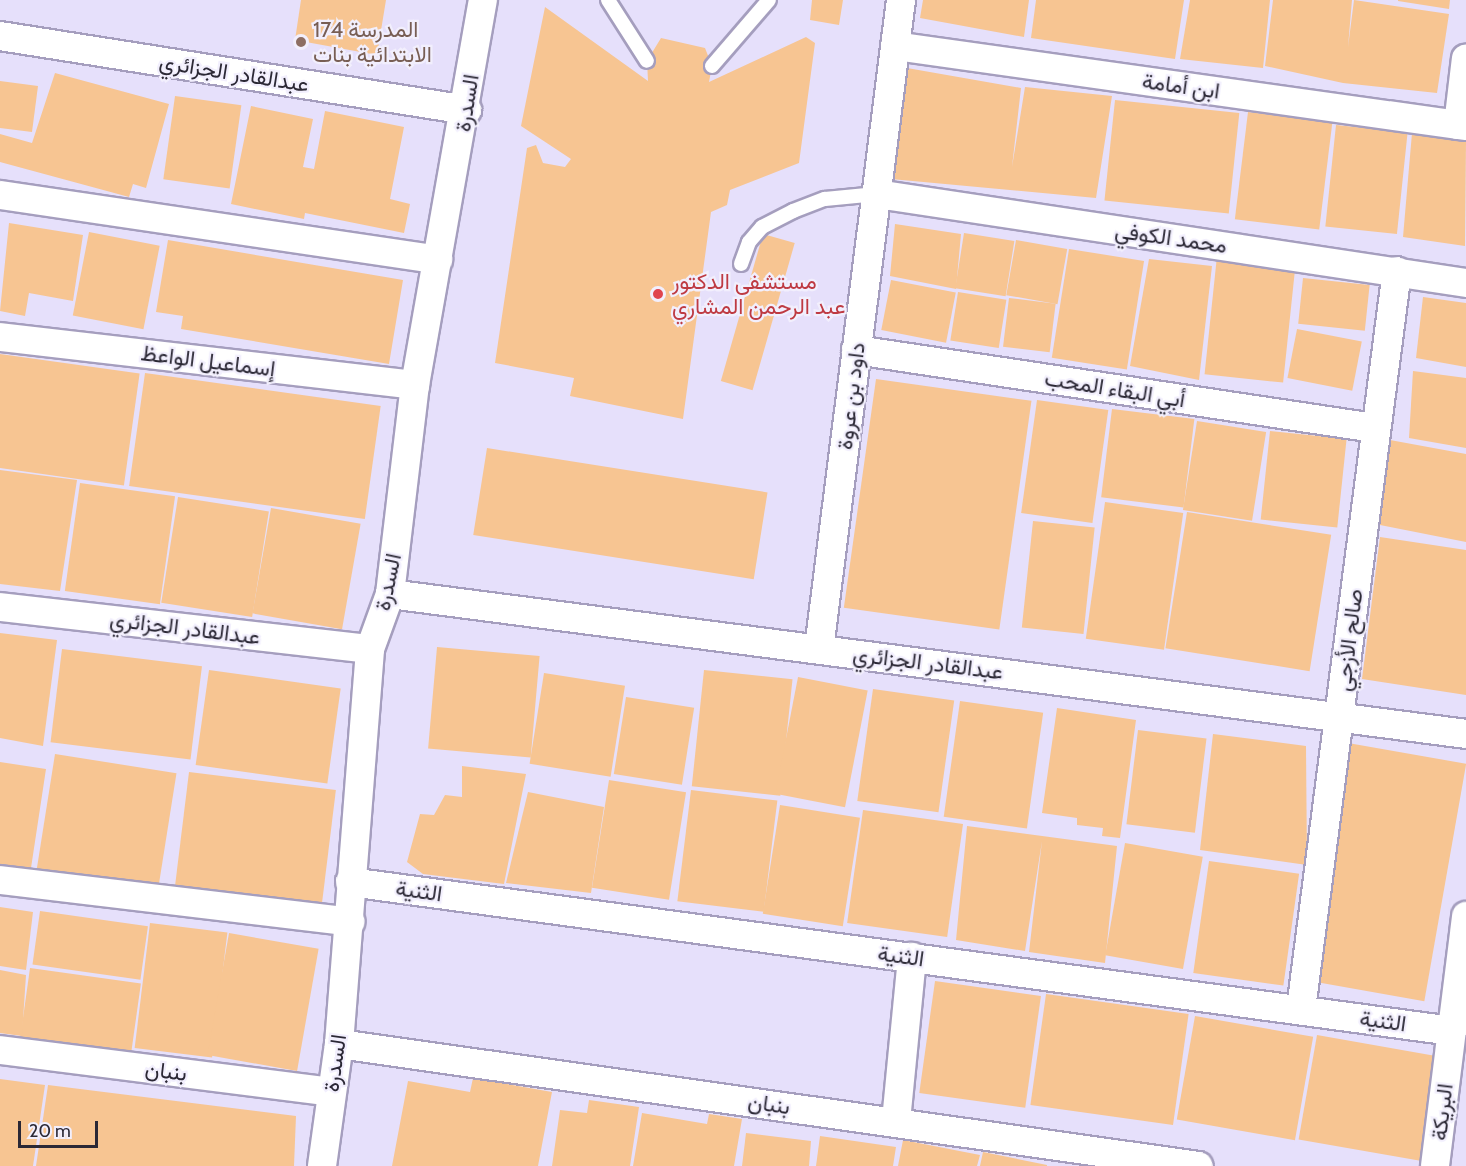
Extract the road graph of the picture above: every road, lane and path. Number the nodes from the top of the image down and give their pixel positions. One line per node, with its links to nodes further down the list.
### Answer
1 (483, 0): 10 (street, السدرة)
2 (608, 0): 8 (lane)
3 (768, 0): 9 (lane)
4 (901, 0): 6 (street, داود بن عروة)
5 (0, 36): 10 (street, عبدالقادر الجزائري)
6 (895, 46): 11 (street, ابن أمامة); 12 (street, داود بن عروة)
7 (1466, 58): 11 (street)
8 (647, 61)
9 (712, 66)
10 (467, 110): 14 (street, السدرة)
11 (1462, 126)
12 (877, 194): 15 (lane); 16 (street, محمد الكوفي); 19 (street, داود بن عروة)
13 (0, 195): 14 (street)
14 (438, 260): 20 (street, السدرة)
15 (741, 264)
16 (1397, 271): 17 (street, محمد الكوفي); 21 (street, صالح الأزجي)
17 (1466, 283)
18 (0, 337): 20 (street, إسماعيل الواعظ)
19 (856, 350): 21 (street, أبي البقاء المحب); 25 (street, داود بن عروة)
20 (415, 384): 22 (street, السدرة)
21 (1374, 428): 26 (street, صالح الأزجي)
22 (390, 594): 24 (street, السدرة); 25 (street, عبدالقادر الجزائري)
23 (0, 606): 24 (street, عبدالقادر الجزائري)
24 (370, 649): 29 (street, السدرة)
25 (819, 649): 26 (street, عبدالقادر الجزائري)
26 (1340, 716): 27 (street, عبدالقادر الجزائري); 33 (street, صالح الأزجي)
27 (1466, 734)
28 (0, 880): 31 (street)
29 (350, 882): 31 (street, السدرة); 32 (street, الثنية)
30 (1466, 916): 34 (street, البريكة)
31 (350, 922): 35 (street, السدرة)
32 (912, 957): 33 (street, الثنية); 38 (street)
33 (1301, 1010): 34 (street, الثنية)
34 (1452, 1031): 42 (street, البريكة)
35 (339, 1044): 37 (street, السدرة); 38 (street, بنبان)
36 (0, 1050): 37 (street, بنبان)
37 (332, 1092): 40 (street, السدرة)
38 (896, 1121): 39 (street, بنبان)
39 (1147, 1162): 41 (street, بنبان)
40 (322, 1166)
41 (1198, 1166)
42 (1435, 1166)

